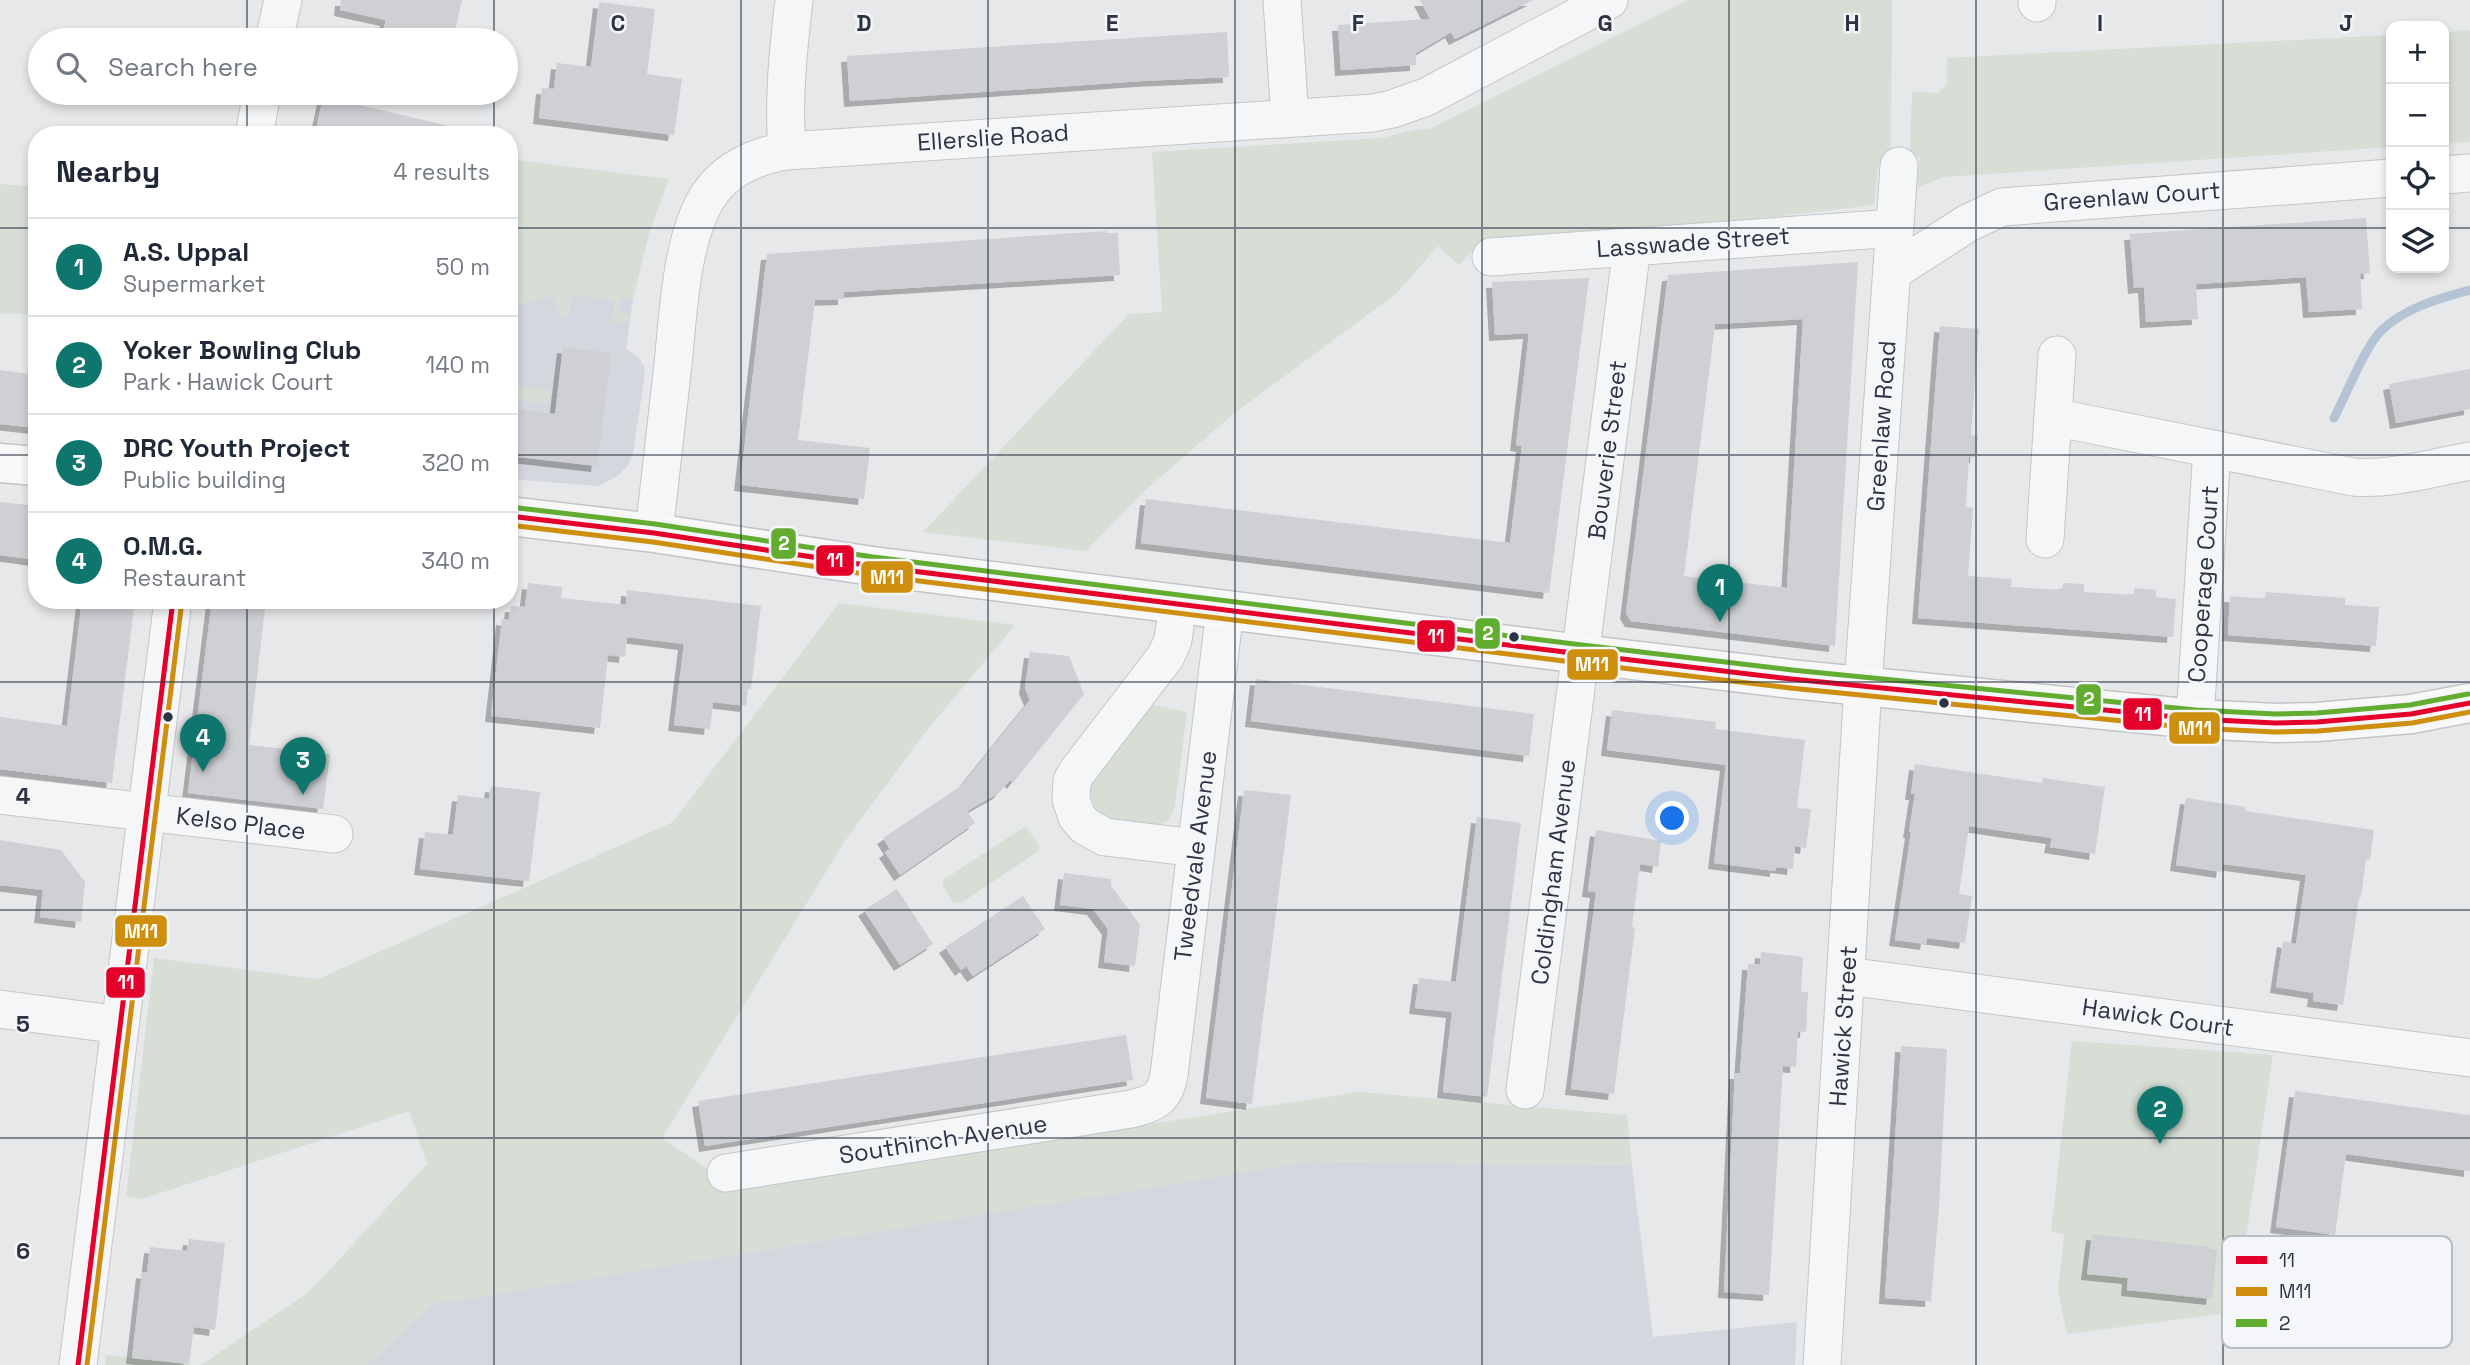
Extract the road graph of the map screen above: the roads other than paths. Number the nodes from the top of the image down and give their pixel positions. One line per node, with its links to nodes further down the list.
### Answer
1 (283, 0): 5 (street)
2 (794, 0): 9 (street)
3 (1282, 0): 7 (street)
4 (1609, 0): 7 (street, Ellerslie Road)
5 (277, 28)
6 (260, 105): 8 (street)
7 (1290, 118): 9 (street, Ellerslie Road)
8 (256, 126)
9 (787, 151): 25 (street, Ellerslie Road)
10 (1899, 166): 14 (street, Greenlaw Road)
11 (2470, 173): 12 (street)
12 (2449, 175)
13 (2386, 178): 17 (street, Greenlaw Court)
14 (1895, 228): 15 (street, Lasswade Street); 17 (street, Greenlaw Road)
15 (1632, 247): 16 (street, Lasswade Street); 30 (street, Bouverie Street)
16 (1491, 257)
17 (1892, 272): 31 (street, Greenlaw Road)
18 (2057, 355): 19 (street)
19 (2053, 417): 20 (street, Cooperage Court); 26 (street)
20 (2212, 449): 21 (street, Cooperage Court); 33 (street, Cooperage Court)
21 (2470, 461)
22 (0, 463): 23 (main road)
23 (28, 465)
24 (518, 517): 25 (main road)
25 (654, 533): 27 (main road)
26 (2045, 539)
27 (1178, 604): 29 (main road); 37 (street)
28 (172, 609): 35 (street)
29 (1225, 610): 30 (main road); 37 (street, Tweedvale Avenue)
30 (1581, 654): 31 (main road); 42 (street, Coldingham Avenue)
31 (1863, 686): 33 (main road); 38 (street, Hawick Street)
32 (2470, 704): 33 (main road)
33 (2195, 719)
34 (0, 795): 35 (street, Kelso Place)
35 (147, 812): 36 (street, Kelso Place); 40 (street)
36 (334, 834)
37 (1196, 848): 43 (street, Tweedvale Avenue)
38 (1847, 976): 41 (street, Hawick Court); 45 (street, Hawick Street)
39 (0, 1009): 40 (street)
40 (120, 1025): 46 (street)
41 (2470, 1059)
42 (1525, 1090)
43 (1159, 1099): 44 (street, Southinch Avenue)
44 (726, 1173)
45 (1823, 1354)
46 (78, 1365)

